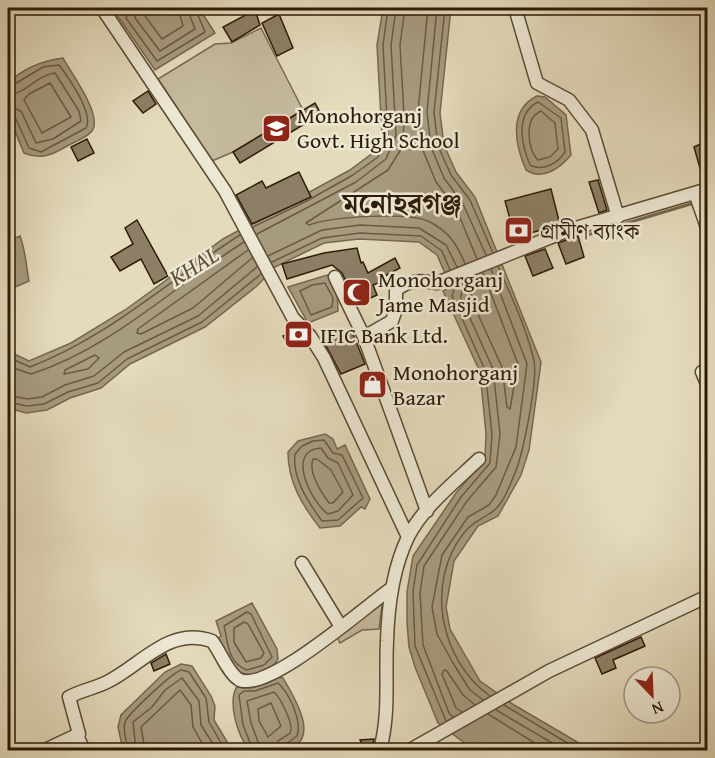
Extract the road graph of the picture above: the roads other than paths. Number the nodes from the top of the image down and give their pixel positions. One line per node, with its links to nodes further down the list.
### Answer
1 (515, 8): 4 (street)
2 (108, 10): 12 (street)
3 (700, 193): 4 (street); 5 (street)
4 (618, 216): 7 (street)
5 (708, 230)
6 (335, 277): 7 (street)
7 (364, 337): 11 (street)
8 (702, 372): 9 (street)
9 (708, 386)
10 (479, 459): 11 (street)
11 (427, 511): 12 (street)
12 (408, 537): 14 (street)
13 (302, 563): 16 (street)
14 (392, 588): 16 (street); 20 (street)
15 (708, 596): 21 (street)
16 (341, 627): 17 (street)
17 (77, 736): 18 (street); 19 (street)
18 (45, 750)
19 (84, 750)
20 (380, 750)
21 (410, 750)

